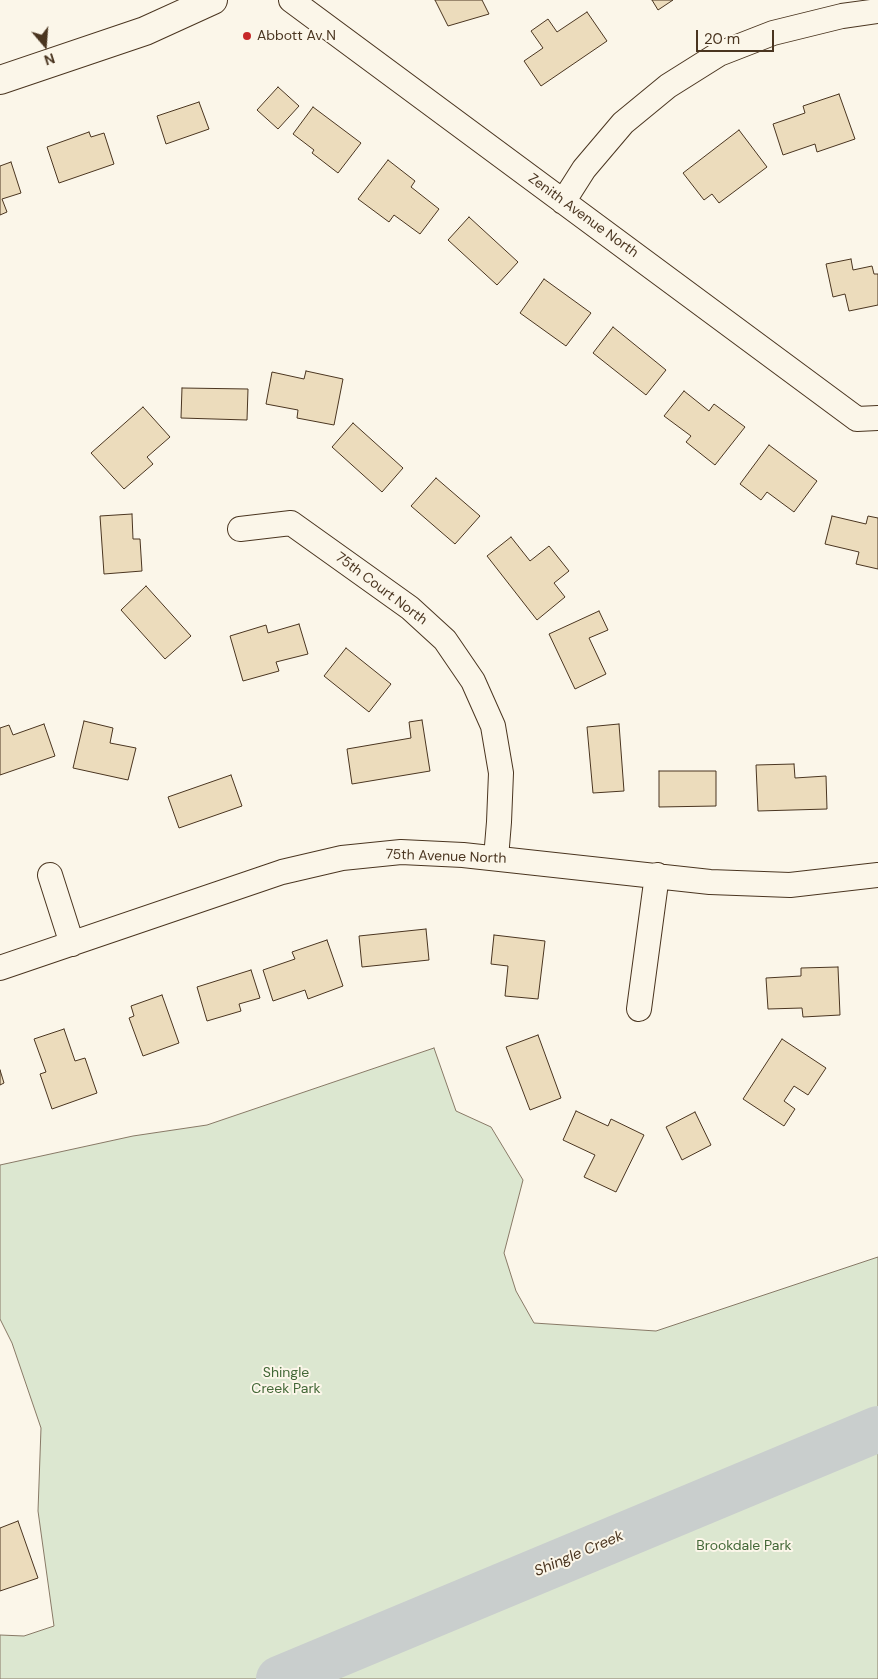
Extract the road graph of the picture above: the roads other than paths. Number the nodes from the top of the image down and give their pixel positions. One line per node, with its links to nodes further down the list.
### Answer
1 (213, 0): 4 (street)
2 (291, 0): 5 (street, Zenith Avenue North)
3 (878, 11): 5 (street)
4 (0, 80)
5 (563, 202): 6 (street, Zenith Avenue North)
6 (878, 418)
7 (240, 529): 8 (street, 75th Court North)
8 (496, 858): 10 (street, 75th Avenue North); 12 (street, 75th Avenue North)
9 (50, 874): 12 (street)
10 (657, 875): 11 (street, 75th Avenue North); 14 (street)
11 (878, 875)
12 (72, 944): 13 (street, 75th Avenue North)
13 (0, 968)
14 (639, 1009)

